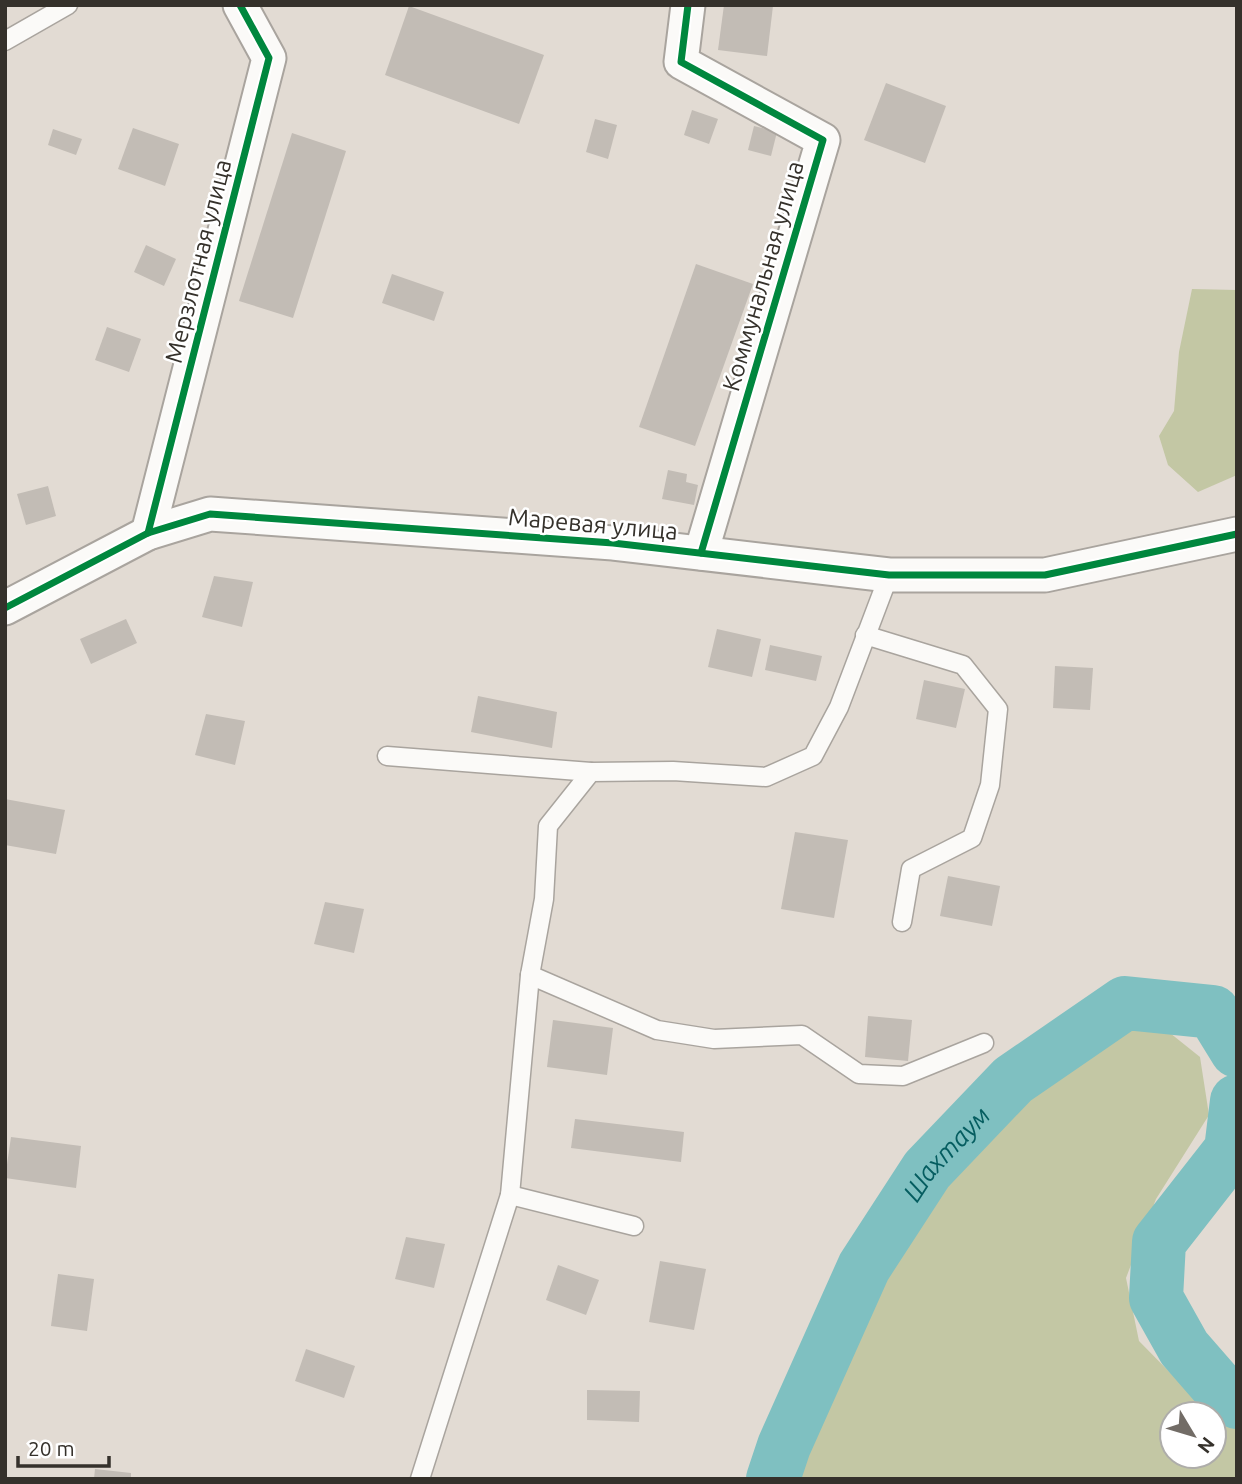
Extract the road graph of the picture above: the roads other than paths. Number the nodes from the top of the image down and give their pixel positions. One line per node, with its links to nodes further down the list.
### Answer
1 (68, 5): 4 (lane)
2 (240, 5): 5 (street, Мерзлотная улица)
3 (688, 5): 7 (street, Коммунальная улица)
4 (5, 41)
5 (148, 533): 7 (street, Маревая улица); 9 (street, Маревая улица)
6 (1237, 534): 8 (street, Маревая улица)
7 (701, 553): 8 (street, Маревая улица)
8 (890, 575): 10 (lane)
9 (5, 608)
10 (864, 635): 12 (lane); 13 (lane)
11 (387, 756): 12 (lane)
12 (591, 772): 14 (lane)
13 (902, 922)
14 (530, 975): 15 (lane); 16 (lane)
15 (984, 1043)
16 (510, 1195): 17 (lane); 18 (lane)
17 (634, 1226)
18 (420, 1479)

